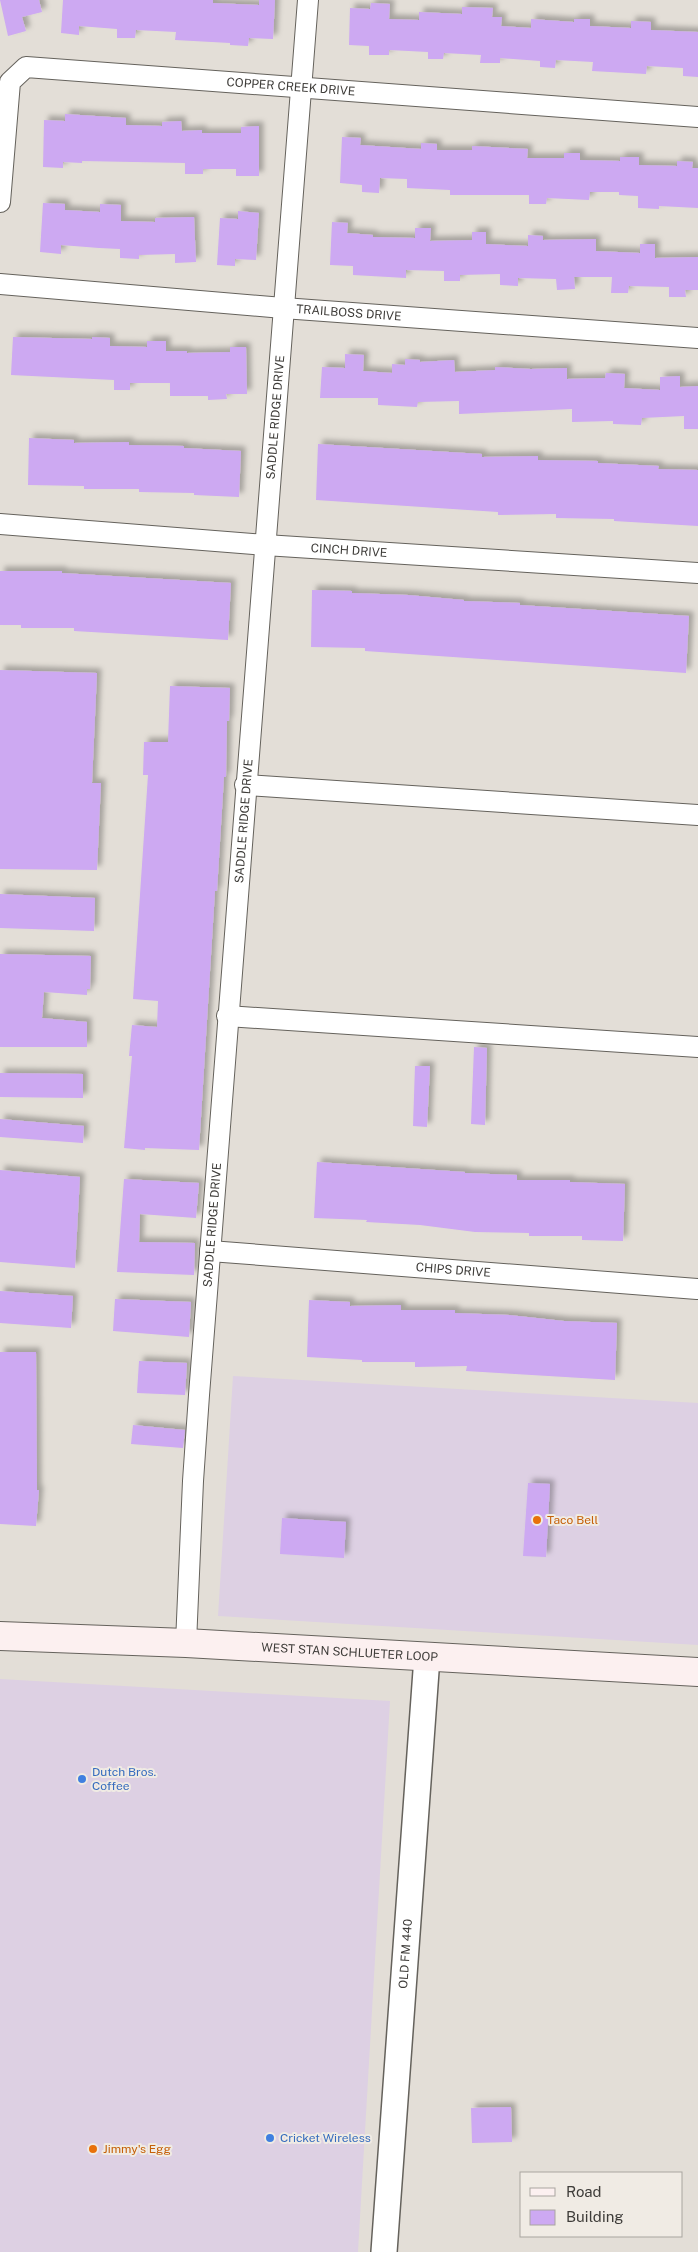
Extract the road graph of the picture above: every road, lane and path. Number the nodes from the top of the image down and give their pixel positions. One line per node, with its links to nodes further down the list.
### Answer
1 (308, 0): 2 (street, SADDLE RIDGE DRIVE)
2 (301, 88): 3 (street, COPPER CREEK DRIVE); 4 (street, COPPER CREEK DRIVE); 6 (street, SADDLE RIDGE DRIVE)
3 (698, 117)
4 (0, 202)
5 (0, 284): 6 (street, TRAILBOSS DRIVE)
6 (283, 308): 7 (street, TRAILBOSS DRIVE); 9 (street, SADDLE RIDGE DRIVE)
7 (698, 338)
8 (0, 524): 9 (street, CINCH DRIVE)
9 (265, 545): 10 (street, CINCH DRIVE); 11 (street, SADDLE RIDGE DRIVE)
10 (698, 573)
11 (245, 785): 12 (street); 13 (street, SADDLE RIDGE DRIVE)
12 (698, 815)
13 (227, 1016): 14 (street); 15 (street, SADDLE RIDGE DRIVE)
14 (698, 1047)
15 (210, 1252): 16 (street, CHIPS DRIVE); 18 (street, SADDLE RIDGE DRIVE)
16 (697, 1289)
17 (0, 1636): 18 (main road, WEST STAN SCHLUETER LOOP)
18 (186, 1643): 19 (main road, WEST STAN SCHLUETER LOOP)
19 (427, 1657): 20 (main road, WEST STAN SCHLUETER LOOP); 21 (street, OLD FM 440)
20 (698, 1672)
21 (384, 2252)

